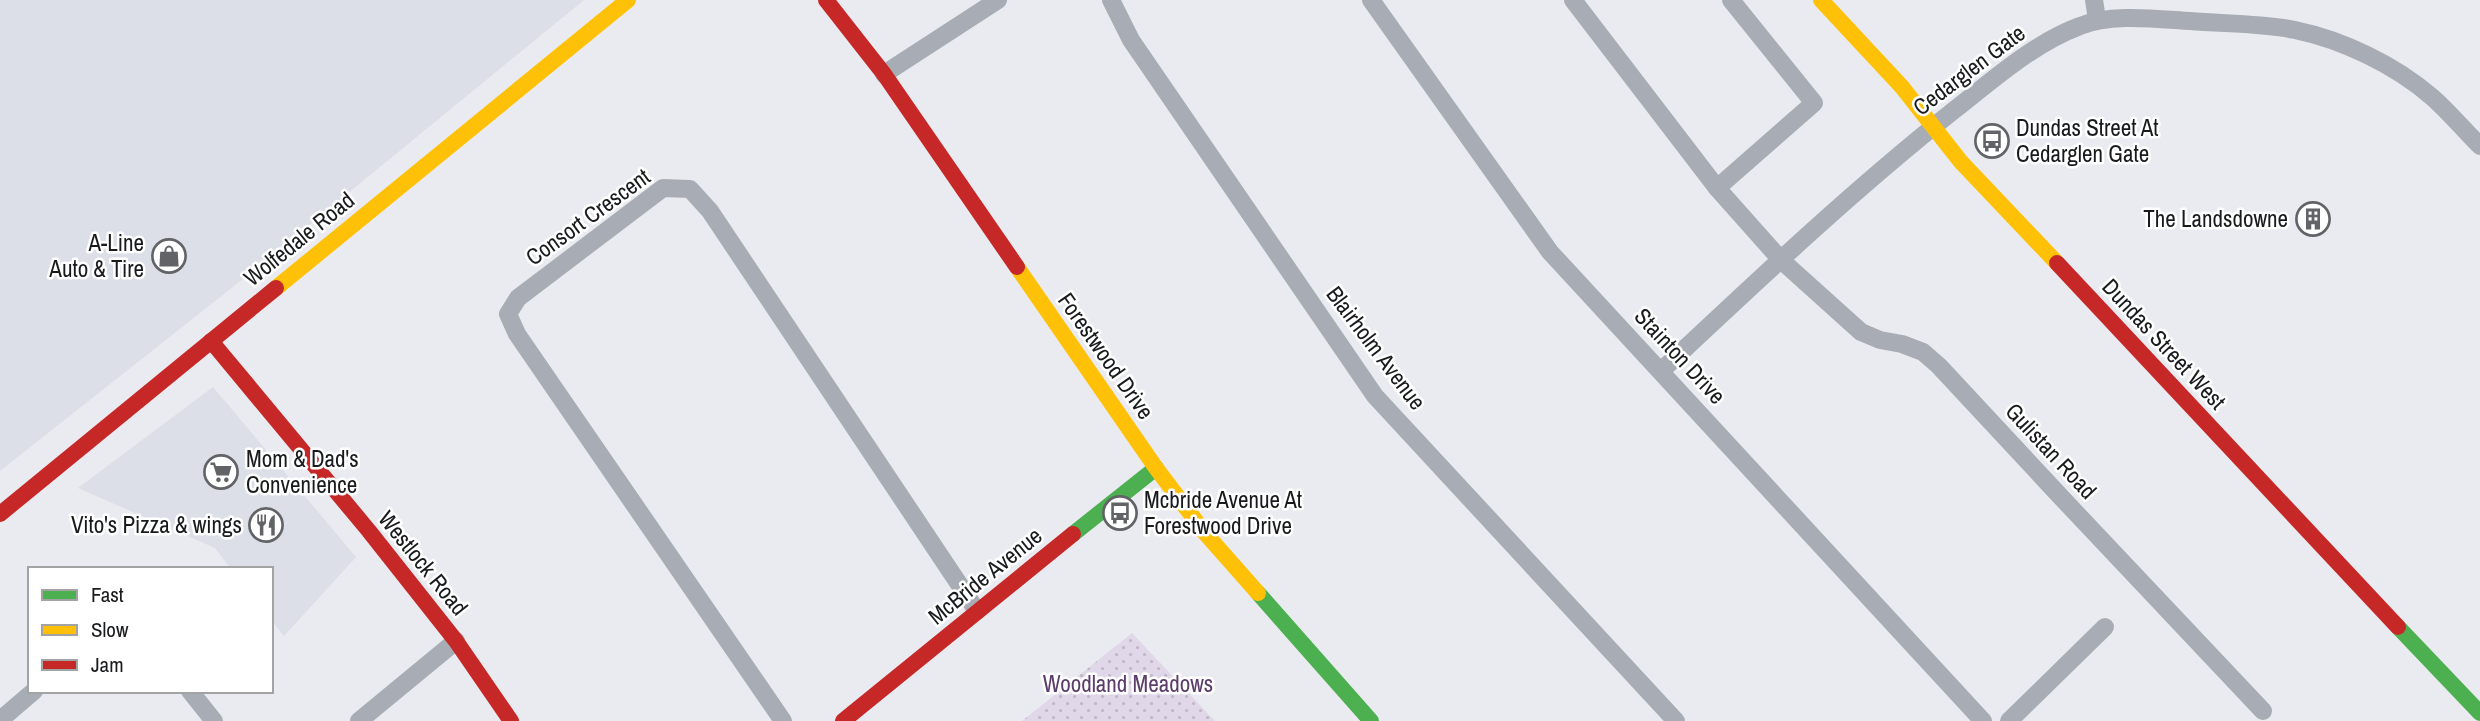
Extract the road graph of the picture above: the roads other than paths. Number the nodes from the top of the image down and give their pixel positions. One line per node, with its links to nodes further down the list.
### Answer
1 (628, 0): 16 (street, Wolfedale Road)
2 (826, 0): 11 (street, Forestwood Drive)
3 (998, 0): 11 (street)
4 (1111, 0): 34 (street, Blairholm Avenue)
5 (1371, 0): 17 (street, Stainton Drive)
6 (1731, 0): 14 (street)
7 (1821, 0): 12 (street, Dundas Street West)
8 (2094, 0): 10 (street)
9 (1578, 2): 14 (street, Gulistan Road)
10 (2097, 19): 12 (street, Cedarglen Gate); 13 (street, Cedarglen Gate)
11 (884, 74): 18 (street, Forestwood Drive)
12 (1934, 127): 15 (street, Cedarglen Gate); 26 (street, Dundas Street West)
13 (2480, 146)
14 (1717, 188): 15 (street, Gulistan Road)
15 (1781, 260): 17 (street, Cedarglen Gate); 25 (street, Gulistan Road)
16 (211, 341): 19 (street, Wolfedale Road); 22 (street, Westlock Road)
17 (1661, 371): 35 (street, Stainton Drive)
18 (1156, 468): 20 (street, McBride Avenue); 33 (street, Forestwood Drive)
19 (0, 514)
20 (977, 611): 31 (street, Consort Crescent); 32 (street, McBride Avenue)
21 (2105, 626): 36 (street)
22 (456, 641): 29 (street); 30 (street, Westlock Road)
23 (32, 693): 27 (street)
24 (192, 693): 28 (street)
25 (2263, 711)
26 (2480, 713)
27 (0, 720)
28 (214, 721)
29 (359, 721)
30 (511, 721)
31 (783, 721)
32 (843, 721)
33 (1371, 721)
34 (1676, 721)
35 (1983, 721)
36 (2009, 721)

